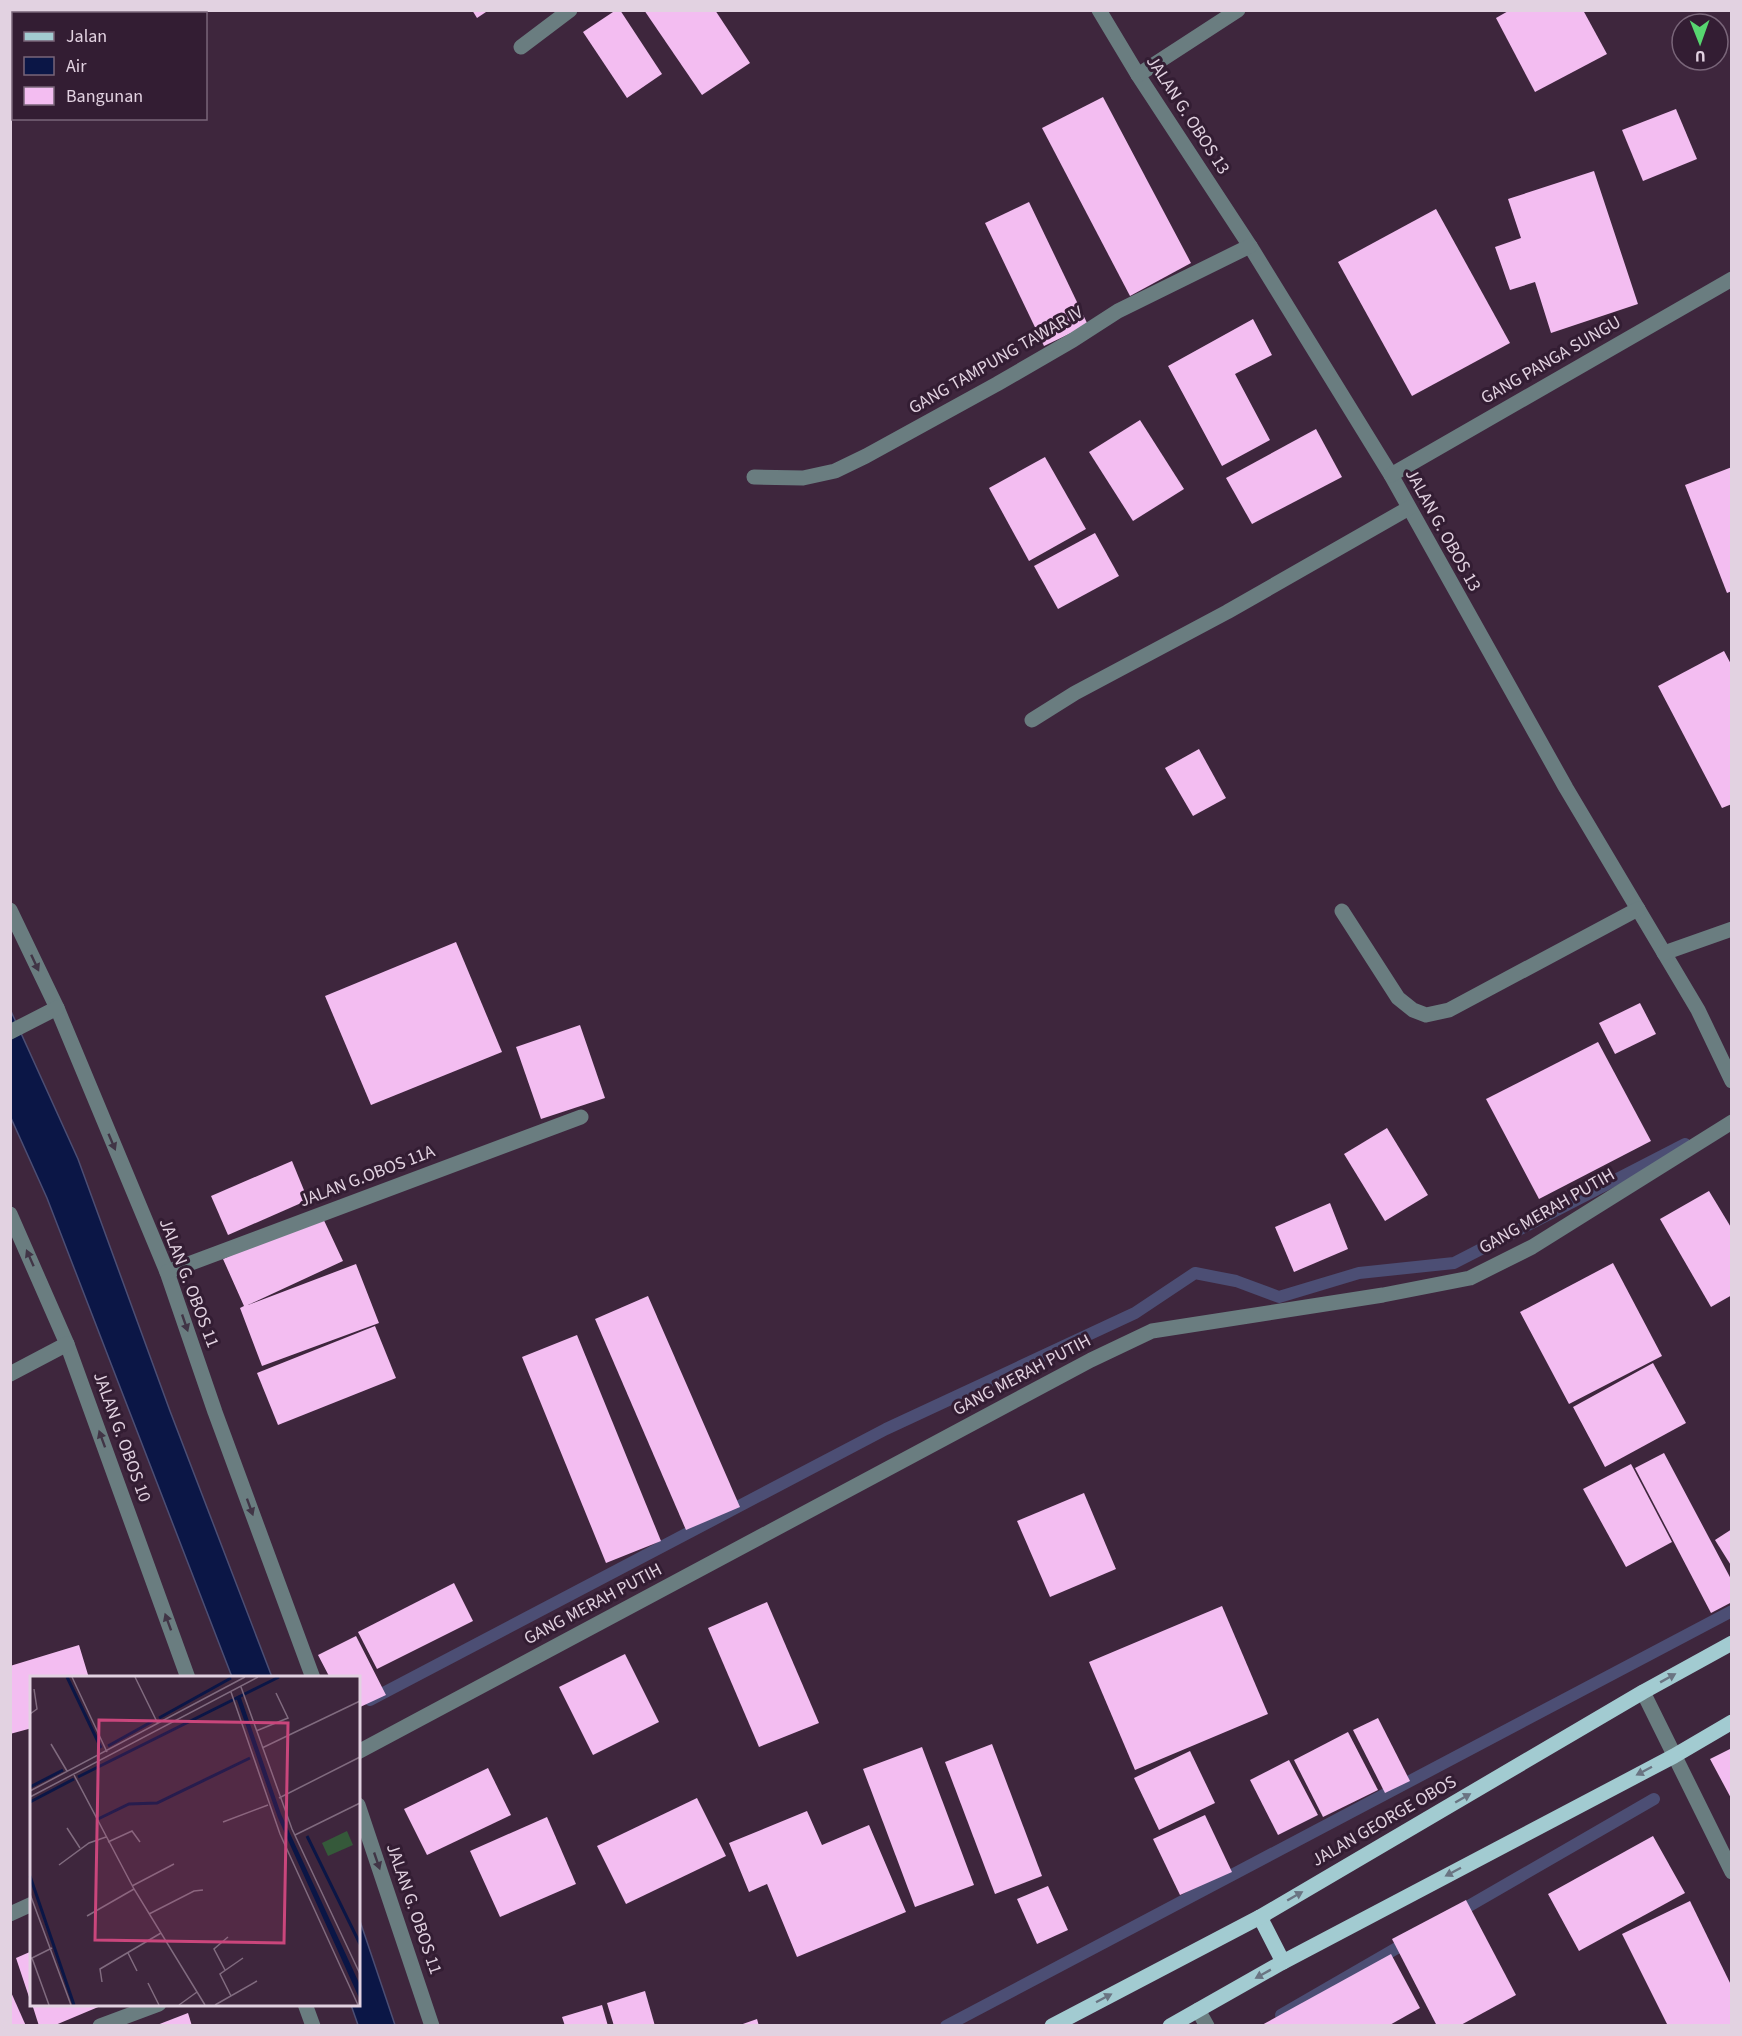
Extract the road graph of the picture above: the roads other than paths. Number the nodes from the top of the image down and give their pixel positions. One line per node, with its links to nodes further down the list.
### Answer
1 (570, 10): 4 (street)
2 (1099, 10): 5 (street, JALAN G. OBOS 13)
3 (1238, 10): 5 (street)
4 (521, 47)
5 (1138, 75): 6 (street, JALAN G. OBOS 13)
6 (1250, 246): 8 (street, JALAN G. OBOS 13); 9 (street, GANG TAMPUNG TAWAR IV)
7 (1731, 279): 8 (street, GANG PANGA SUNGU)
8 (1391, 475): 10 (street, JALAN G. OBOS 13)
9 (754, 477)
10 (1409, 508): 11 (street); 12 (street, JALAN G. OBOS 13)
11 (1032, 720)
12 (1638, 909): 14 (street); 16 (street, JALAN G. OBOS 13)
13 (10, 910): 17 (street, JALAN G. OBOS 11, one-way to 17)
14 (1342, 911)
15 (1731, 929): 16 (street)
16 (1664, 953): 19 (street, JALAN G. OBOS 13)
17 (57, 1008): 18 (street); 23 (street, JALAN G. OBOS 11, one-way to 23)
18 (15, 1030)
19 (1731, 1080)
20 (581, 1117): 23 (street, JALAN G.OBOS 11A)
21 (1731, 1122): 31 (street, GANG MERAH PUTIH)
22 (10, 1214): 24 (street, JALAN G. OBOS 10, one-way to 22)
23 (167, 1272): 28 (street, JALAN G. OBOS 11, one-way to 28)
24 (67, 1344): 25 (street); 27 (street, JALAN G. OBOS 10, one-way to 24)
25 (10, 1374)
26 (1731, 1643): 29 (main road, JALAN GEORGE OBOS, one-way to 26)
27 (188, 1676)
28 (313, 1676)
29 (1643, 1692): 32 (street); 37 (main road, JALAN GEORGE OBOS, one-way to 29)
30 (1731, 1722): 32 (main road)
31 (360, 1751)
32 (1674, 1756): 34 (street); 38 (main road, one-way to 38)
33 (360, 1811): 44 (street, JALAN G. OBOS 11, one-way to 44)
34 (1731, 1872)
35 (30, 1905): 36 (street)
36 (10, 1914)
37 (1260, 1917): 38 (main road); 45 (main road, JALAN GEORGE OBOS, one-way to 37)
38 (1283, 1962): 41 (main road, one-way to 41)
39 (153, 2006): 42 (street)
40 (305, 2006): 43 (street)
41 (1198, 2010): 46 (main road); 47 (street)
42 (100, 2025)
43 (312, 2025)
44 (432, 2025)
45 (1053, 2025)
46 (1170, 2025)
47 (1207, 2025)

